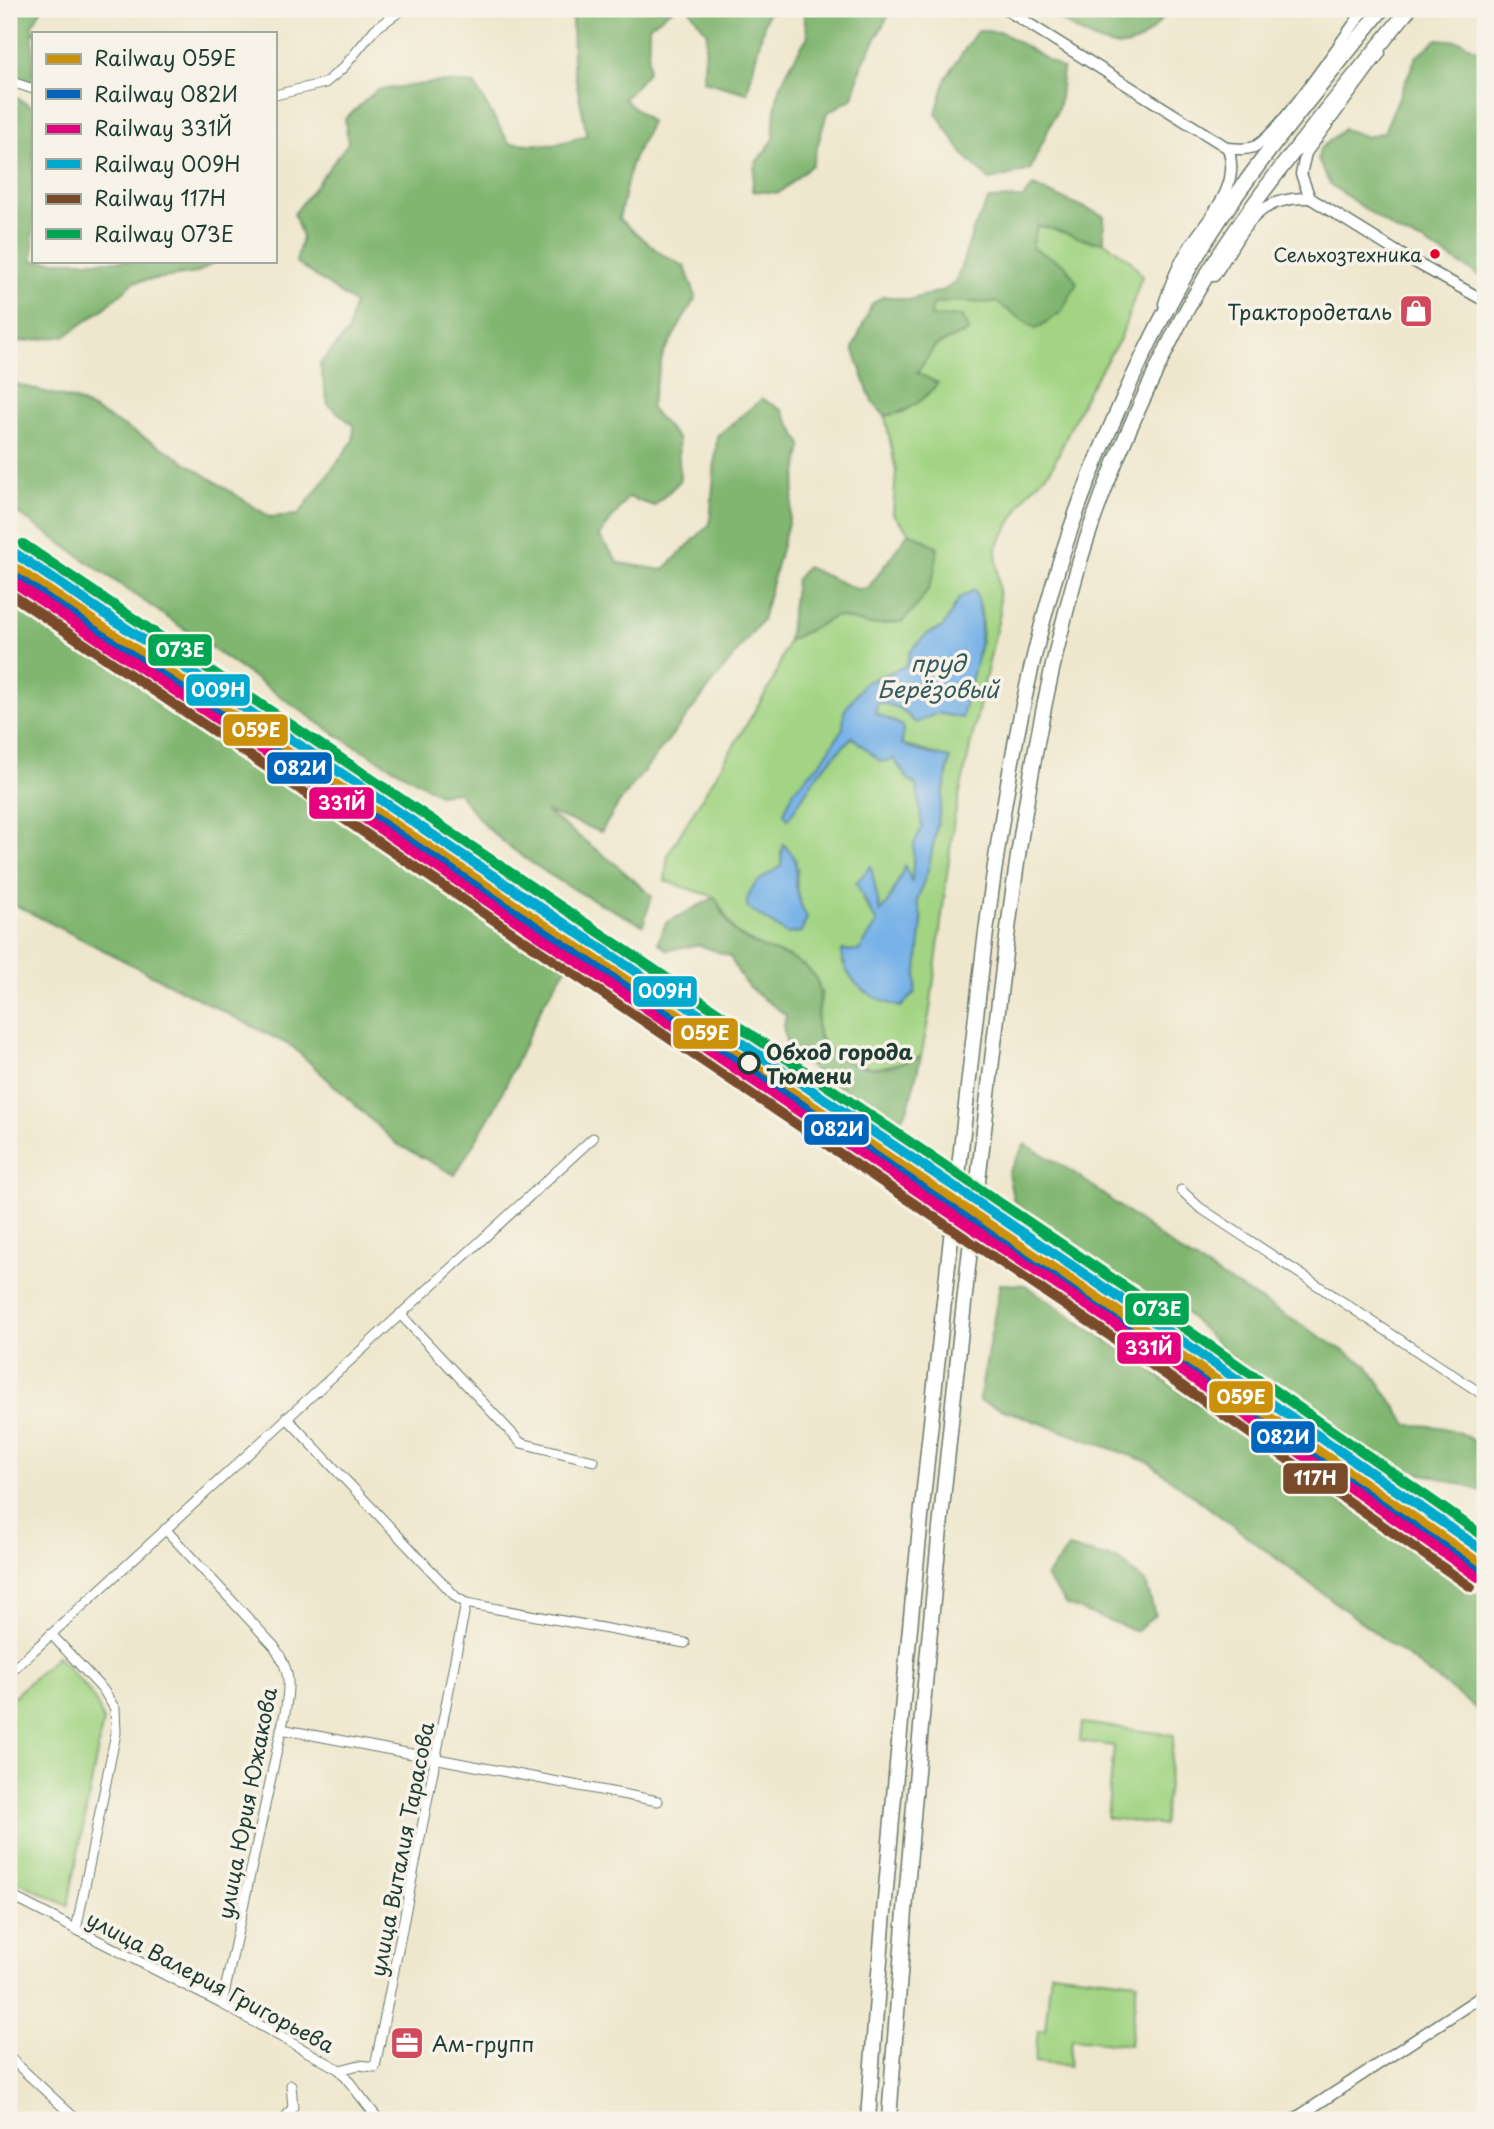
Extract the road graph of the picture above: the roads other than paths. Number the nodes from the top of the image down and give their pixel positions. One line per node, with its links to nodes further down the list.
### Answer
1 (403, 9): 9 (street)
2 (1005, 9): 10 (street)
3 (1365, 9): 10 (street)
4 (1382, 9): 14 (highway)
5 (1409, 9): 6 (highway)
6 (1395, 26): 11 (street); 13 (highway)
7 (9, 81): 8 (street)
8 (32, 89)
9 (276, 95)
10 (1228, 148): 14 (street)
11 (1310, 198): 12 (street); 13 (street)
12 (1485, 301)
13 (1188, 306): 40 (highway)
14 (1156, 330): 39 (highway)
15 (593, 1138): 17 (street)
16 (1181, 1190): 18 (street)
17 (400, 1314): 19 (street); 20 (street)
18 (1485, 1396)
19 (286, 1417): 21 (street); 22 (street)
20 (594, 1461)
21 (165, 1529): 23 (street); 26 (street, улица Юрия Южакова)
22 (466, 1603): 24 (street); 27 (street, улица Виталия Тарасова)
23 (51, 1634): 25 (street); 30 (street)
24 (685, 1643)
25 (9, 1672)
26 (281, 1728): 27 (street); 32 (street, улица Юрия Южакова)
27 (438, 1758): 28 (street); 34 (street, улица Виталия Тарасова)
28 (659, 1801)
29 (9, 1895): 30 (street, улица Валерия Григорьева)
30 (76, 1930): 32 (street, улица Валерия Григорьева)
31 (1485, 1994): 41 (street)
32 (222, 2004): 34 (street, улица Валерия Григорьева)
33 (9, 2057): 36 (street)
34 (340, 2070): 38 (street, улица Валерия Григорьева)
35 (291, 2085): 37 (street)
36 (77, 2120)
37 (284, 2120)
38 (379, 2120)
39 (868, 2120)
40 (889, 2120)
41 (1293, 2120)

